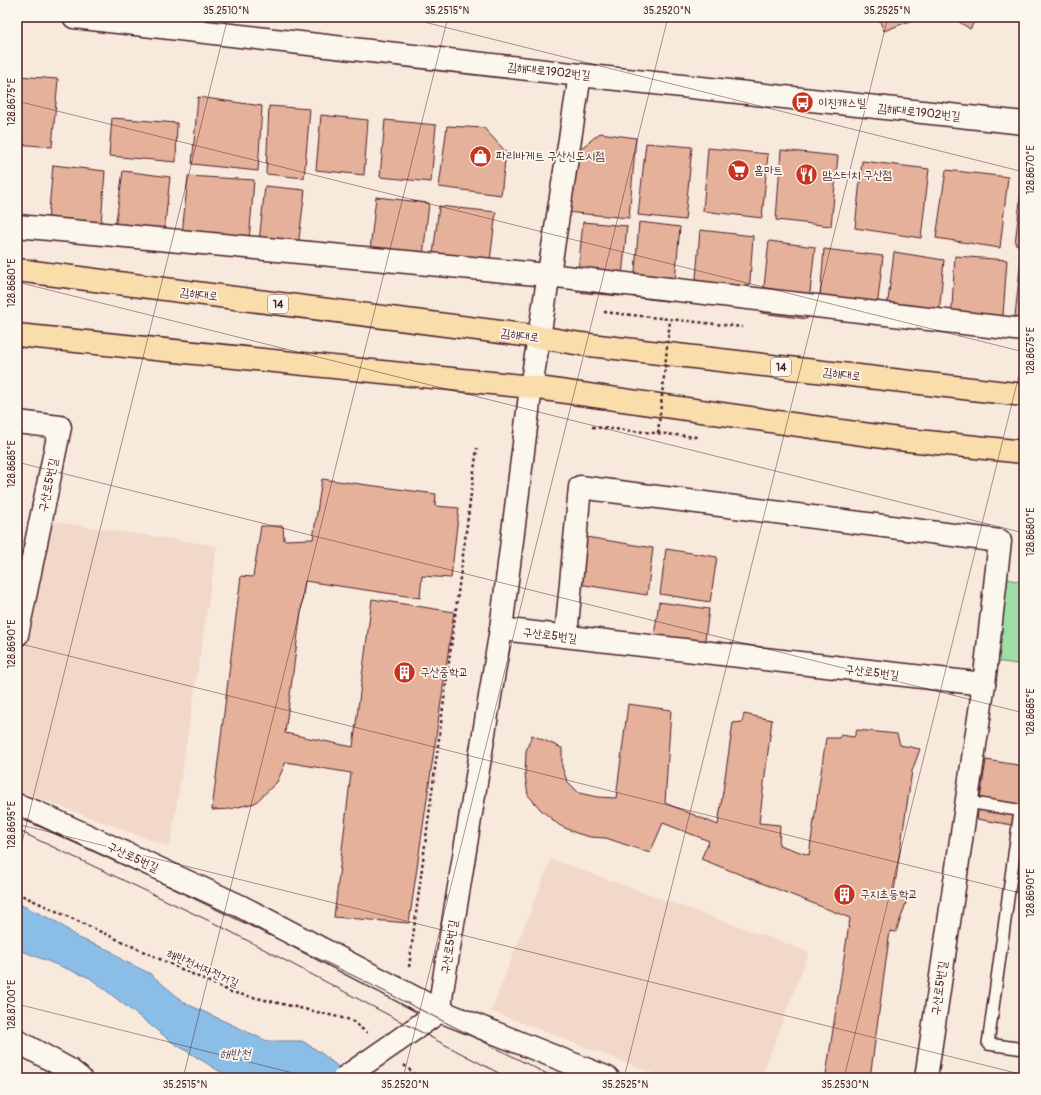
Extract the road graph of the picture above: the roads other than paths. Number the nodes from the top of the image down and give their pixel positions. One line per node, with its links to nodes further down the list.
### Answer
1 (74, 17): 2 (street, 김해대로1902번길)
2 (580, 75): 3 (street, 김해대로1902번길); 6 (street)
3 (1024, 123)
4 (17, 226): 6 (street)
5 (17, 270): 9 (main road, 김해대로 / 14)
6 (548, 275): 7 (street); 9 (street)
7 (1024, 330)
8 (17, 335): 10 (main road)
9 (539, 338): 10 (street); 11 (main road, 김해대로 / 14)
10 (531, 387): 13 (main road); 15 (street)
11 (1024, 395)
12 (17, 422): 14 (street, 구산로5번길)
13 (1024, 452)
14 (22, 586): 16 (street, 구산로5번길)
15 (501, 629): 17 (street, 구산로5번길); 22 (street, 구산로5번길)
16 (17, 635)
17 (566, 636): 18 (street, 구산로5번길); 18 (street, 구산로5번길)
18 (984, 684): 19 (street, 구산로5번길)
19 (967, 802): 21 (lane); 28 (street, 구산로5번길)
20 (17, 805): 22 (street, 구산로5번길)
21 (1022, 811): 24 (lane)
22 (440, 1011): 26 (street, bridge); 27 (street, 구산로5번길)
23 (17, 1041): 25 (street)
24 (1024, 1049)
25 (80, 1078)
26 (344, 1078)
27 (608, 1078)
28 (926, 1078)

